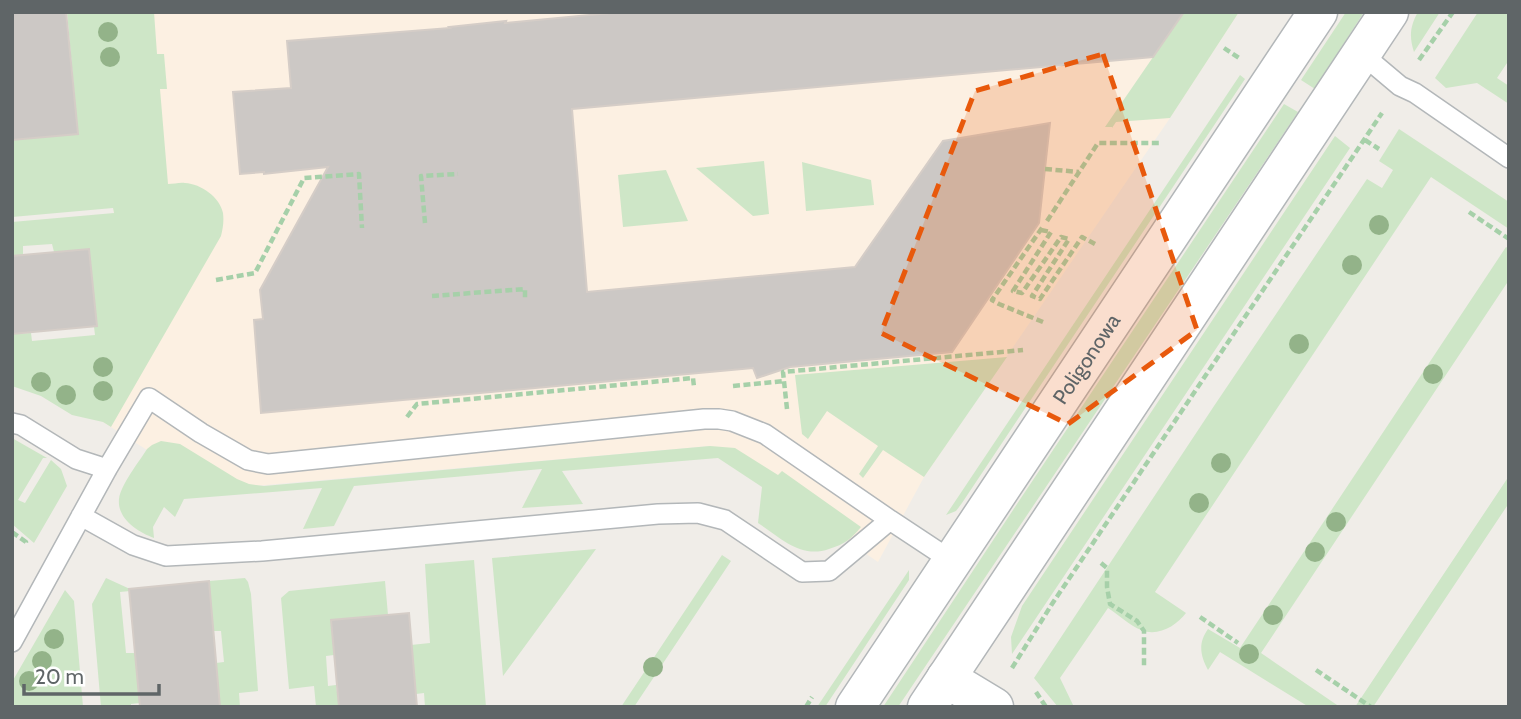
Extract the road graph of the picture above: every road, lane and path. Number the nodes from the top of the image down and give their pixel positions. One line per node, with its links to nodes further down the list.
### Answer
1 (1318, 12): 33 (street, Poligonowa)
2 (1390, 12): 4 (street)
3 (1453, 12): 5 (path)
4 (1362, 54): 5 (lane); 40 (street)
5 (1400, 86): 7 (lane); 41 (path)
6 (1162, 143): 9 (path)
7 (1509, 158)
8 (1045, 169): 9 (path)
9 (1079, 172): 13 (path)
10 (458, 174): 12 (path)
11 (1469, 212): 15 (path)
12 (425, 223)
13 (1044, 225): 16 (path); 20 (path)
14 (362, 228): 17 (path)
15 (1509, 239)
16 (1095, 244)
17 (216, 281)
18 (432, 296): 19 (path)
19 (525, 300)
20 (1043, 322)
21 (1023, 350): 22 (path)
22 (784, 381): 23 (path); 25 (path)
23 (740, 385)
24 (703, 388): 26 (path)
25 (786, 396)
26 (407, 418)
27 (12, 423): 28 (lane)
28 (107, 469): 29 (lane); 30 (lane)
29 (81, 516): 30 (lane); 36 (lane)
30 (890, 520): 33 (lane)
31 (12, 532): 32 (path)
32 (22, 551)
33 (952, 561): 42 (street, Poligonowa)
34 (1101, 562): 38 (path)
35 (1200, 617): 37 (path)
36 (12, 642)
37 (1238, 643)
38 (1144, 667)
39 (1316, 670): 43 (path)
40 (937, 692): 41 (street)
41 (992, 705)
42 (855, 707)
43 (1371, 707)

